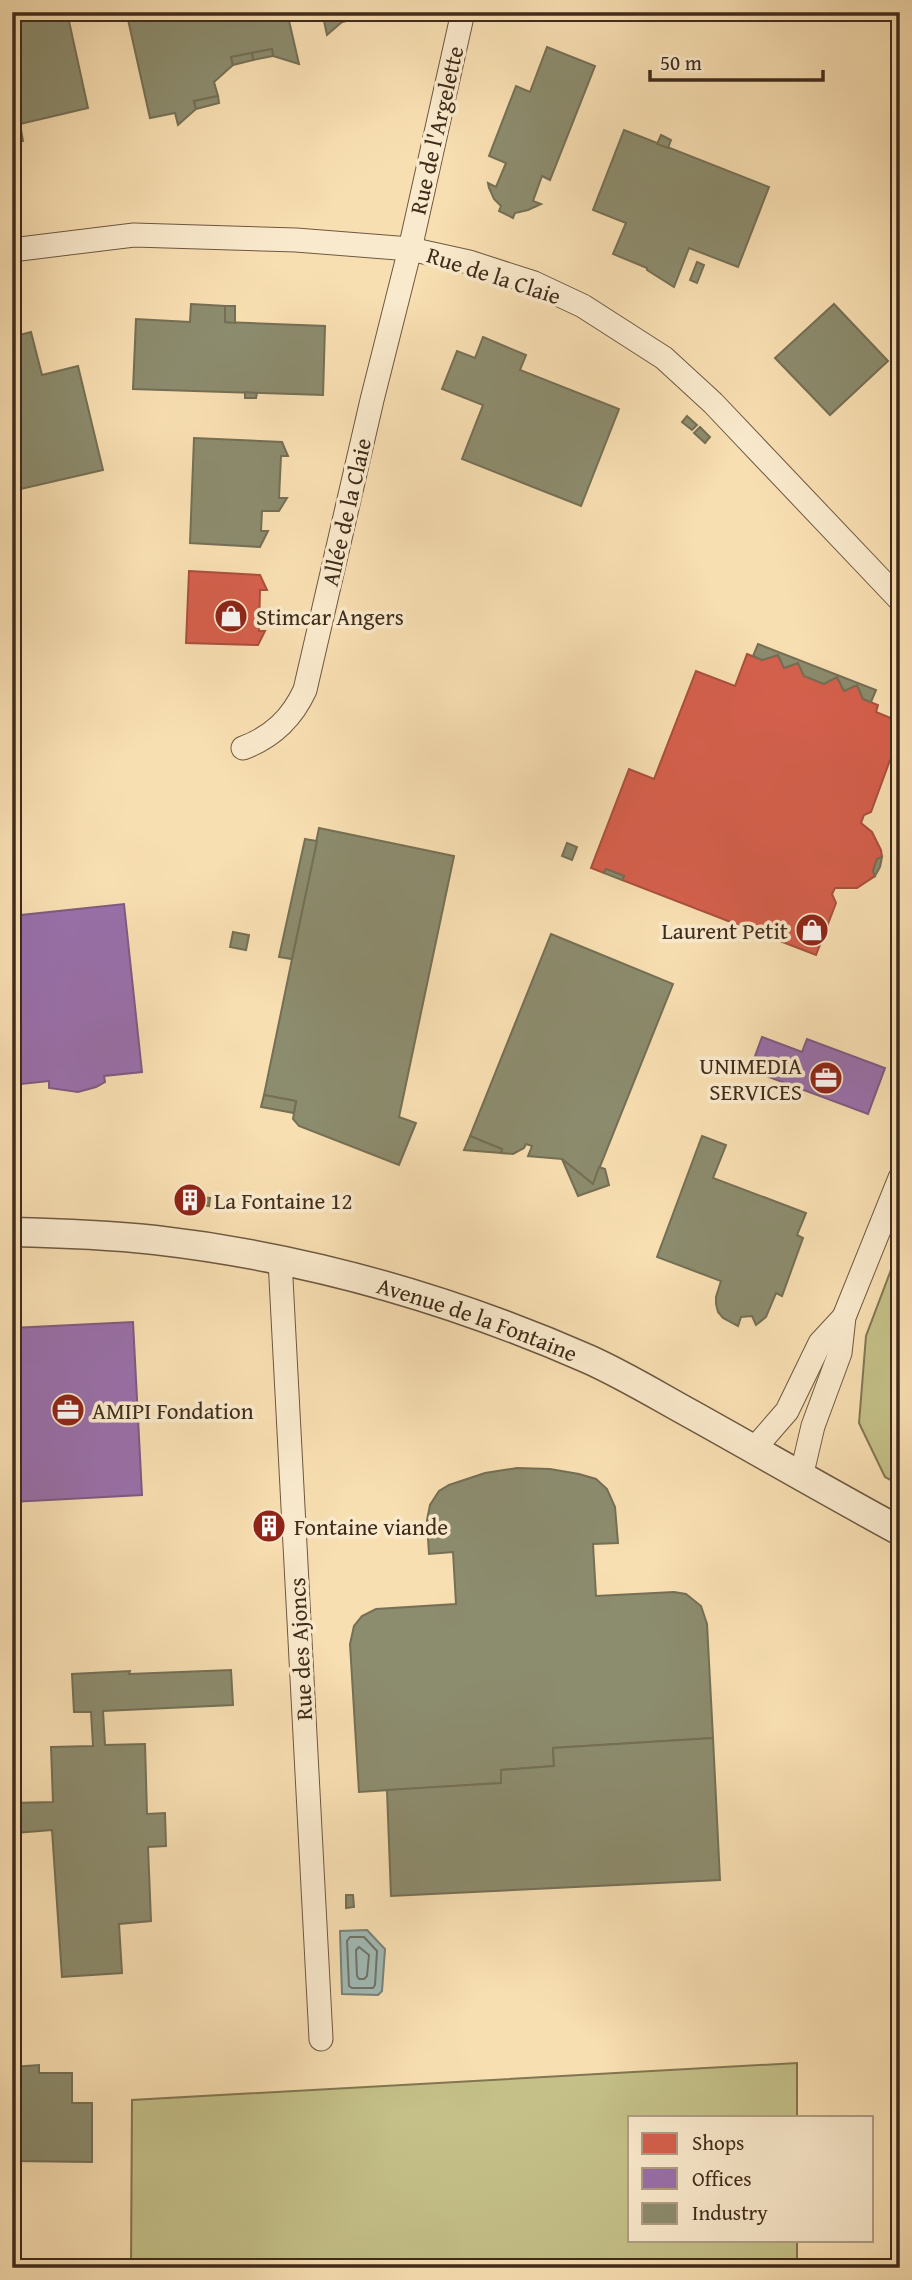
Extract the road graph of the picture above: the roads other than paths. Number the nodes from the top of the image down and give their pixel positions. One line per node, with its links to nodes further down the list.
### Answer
1 (463, 12): 2 (street, Rue de l'Argelette)
2 (410, 248): 3 (street, Rue de la Claie); 4 (street, Rue de la Claie); 5 (street, Allée de la Claie)
3 (12, 250)
4 (900, 600)
5 (243, 748)
6 (900, 1178): 9 (street)
7 (12, 1231): 8 (street, Avenue de la Fontaine)
8 (280, 1260): 10 (street, Avenue de la Fontaine); 13 (street, Rue des Ajoncs)
9 (844, 1317): 10 (street); 11 (street)
10 (754, 1448): 11 (street, Avenue de la Fontaine)
11 (801, 1477): 12 (street, Avenue de la Fontaine)
12 (900, 1531)
13 (321, 2039)

